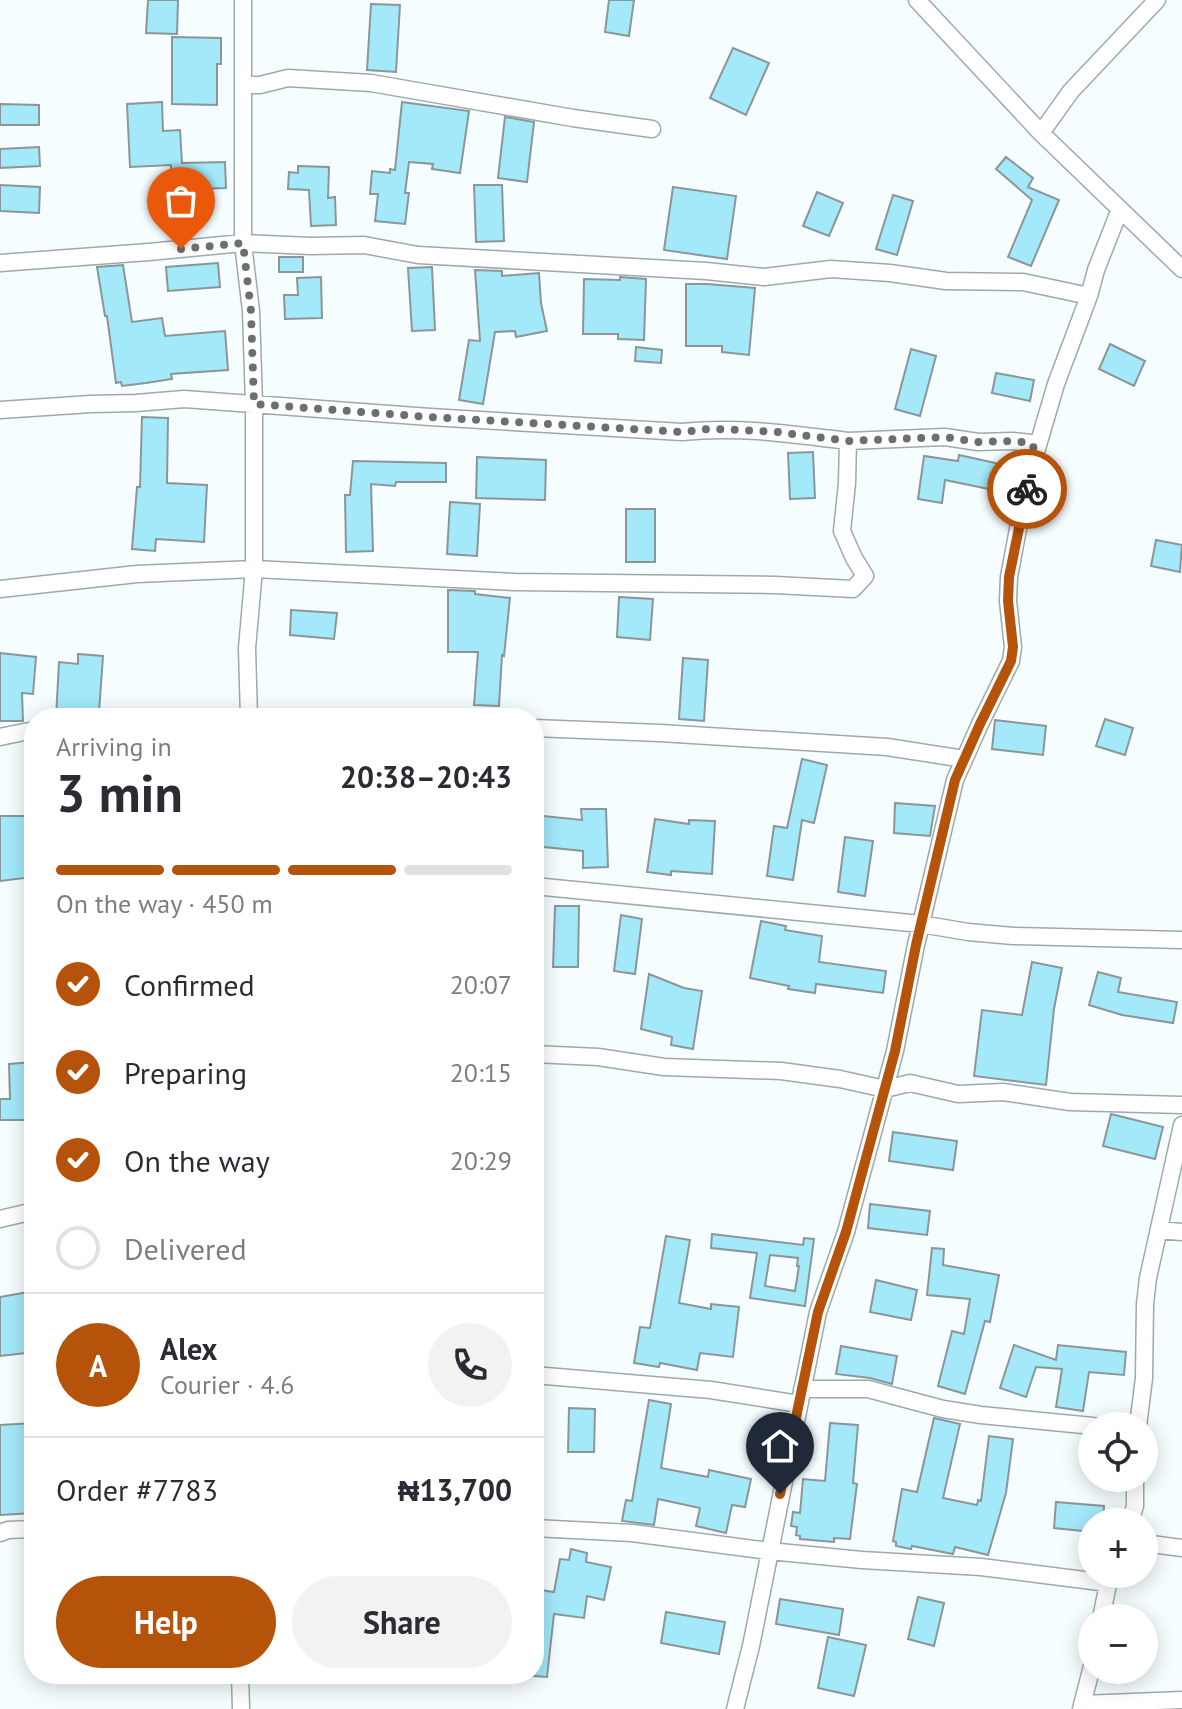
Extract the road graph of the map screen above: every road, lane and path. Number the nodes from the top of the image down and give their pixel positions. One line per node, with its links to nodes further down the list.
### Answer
1 (243, 0): 4 (street)
2 (917, 0): 6 (street)
3 (1157, 0): 6 (street)
4 (243, 85): 5 (street); 8 (street)
5 (652, 129)
6 (1041, 133): 7 (street)
7 (1120, 209): 10 (street); 11 (street)
8 (243, 243): 9 (street); 11 (street); 12 (street)
9 (0, 263)
10 (1182, 269)
11 (1089, 296): 15 (street)
12 (254, 404): 13 (street); 14 (street); 16 (street)
13 (0, 410)
14 (848, 441): 15 (street); 16 (street)
15 (1036, 452): 22 (street)
16 (254, 569): 17 (street); 18 (street)
17 (0, 589)
18 (249, 708)
19 (544, 728): 22 (street)
20 (24, 732): 21 (street)
21 (0, 737)
22 (964, 759): 24 (street)
23 (544, 887): 24 (street)
24 (921, 924): 25 (street); 27 (street)
25 (1182, 940)
26 (544, 1054): 27 (street)
27 (885, 1089): 28 (street); 35 (street)
28 (1182, 1105)
29 (1182, 1125): 32 (street)
30 (24, 1213): 31 (street)
31 (0, 1219)
32 (1159, 1230): 33 (street); 36 (street)
33 (1182, 1232)
34 (544, 1376): 35 (street)
35 (801, 1397): 37 (street); 43 (street)
36 (1140, 1412)
37 (1078, 1424)
38 (24, 1529): 40 (street)
39 (544, 1529): 43 (street)
40 (0, 1533)
41 (1158, 1545): 42 (street)
42 (1182, 1548)
43 (769, 1551): 44 (street); 50 (street)
44 (1078, 1575)
45 (240, 1684): 49 (street)
46 (1088, 1684): 48 (street)
47 (1182, 1700): 48 (street)
48 (1082, 1706)
49 (241, 1709)
50 (735, 1709)

